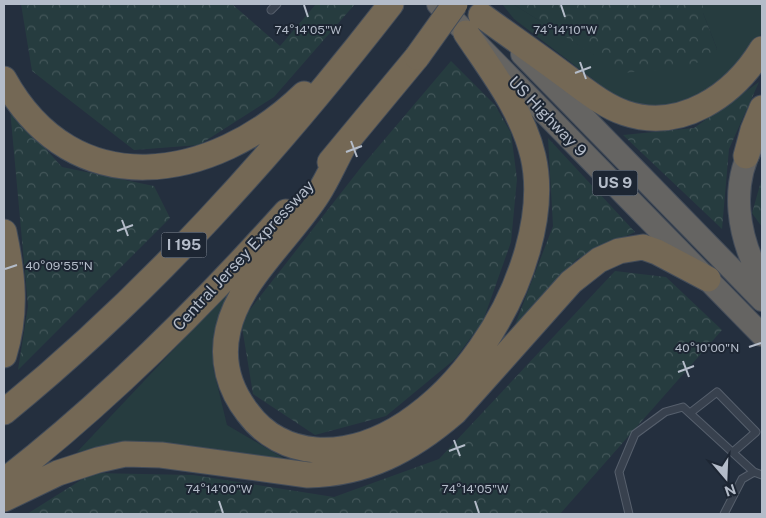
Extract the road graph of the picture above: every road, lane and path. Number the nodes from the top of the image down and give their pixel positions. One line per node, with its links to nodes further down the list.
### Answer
1 (277, 4): 4 (lane)
2 (438, 4): 6 (highway, US Highway 9 / US 9)
3 (455, 4): 12 (highway, Central Jersey Expressway, bridge)
4 (271, 10)
5 (386, 11): 8 (highway, I 195)
6 (472, 17): 7 (highway); 12 (highway); 15 (highway, US Highway 9 / US 9); 17 (highway, US Highway 9 / US 9)
7 (762, 50)
8 (347, 60): 9 (highway); 20 (highway, I 195)
9 (4, 79)
10 (762, 108): 13 (highway)
11 (762, 132): 13 (highway)
12 (342, 149): 25 (highway, Central Jersey Expressway)
13 (746, 156): 16 (highway)
14 (4, 232): 19 (highway)
15 (708, 279): 18 (highway, US Highway 9 / US 9); 26 (highway)
16 (762, 281)
17 (762, 300)
18 (762, 335)
19 (4, 355)
20 (4, 412)
21 (690, 413): 22 (lane); 22 (lane); 27 (lane)
22 (733, 452): 23 (lane)
23 (754, 472): 24 (lane); 28 (lane)
24 (762, 475)
25 (4, 481)
26 (4, 500)
27 (629, 514)
28 (724, 514)

